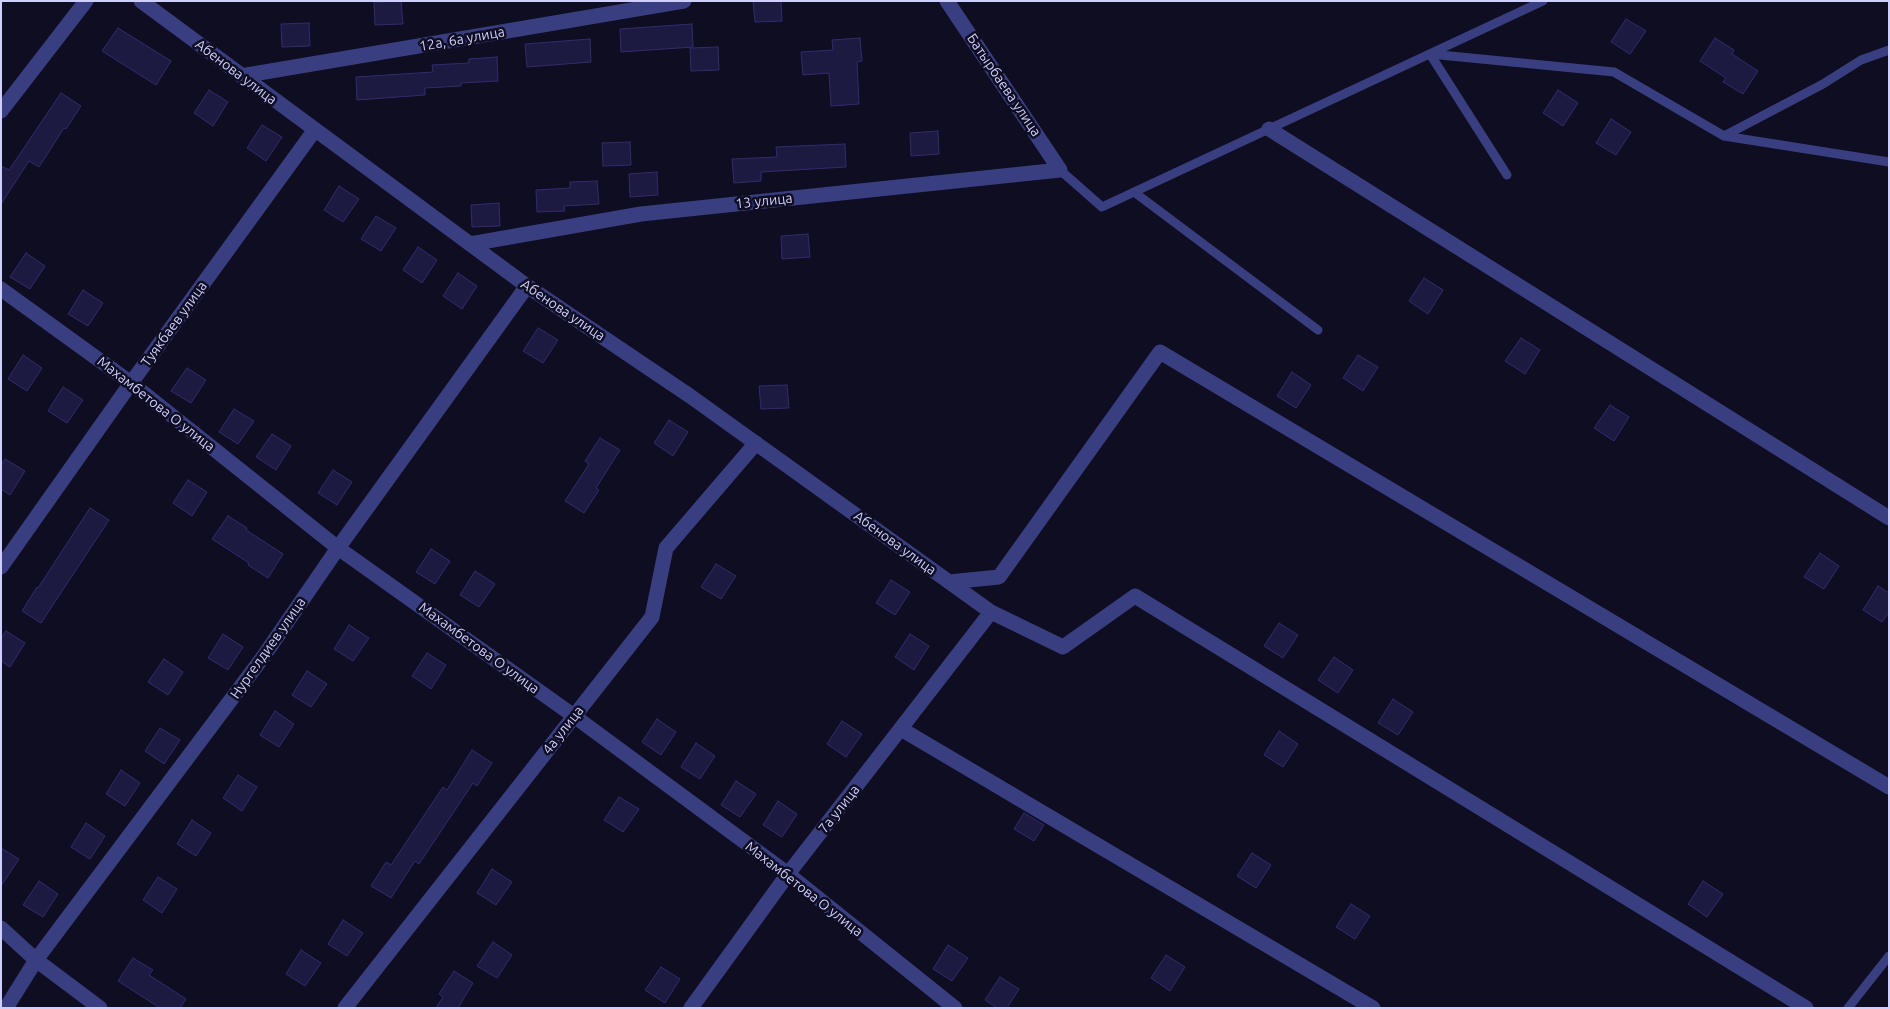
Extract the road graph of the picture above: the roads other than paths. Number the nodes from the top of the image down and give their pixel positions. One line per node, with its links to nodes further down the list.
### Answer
1 (86, 1): 9 (street)
2 (141, 1): 8 (street, Абенова улица)
3 (684, 1): 8 (street, 12а, 6а улица)
4 (947, 1): 14 (street, Батырбаева улица)
5 (1543, 1): 7 (lane)
6 (1889, 50): 12 (lane)
7 (1430, 54): 10 (lane); 12 (lane); 15 (lane)
8 (241, 76): 11 (street, Абенова улица)
9 (1, 111)
10 (1269, 129): 16 (lane); 23 (street)
11 (314, 131): 17 (street, Абенова улица); 21 (street, Туякбаев улица)
12 (1724, 136): 13 (lane)
13 (1889, 162)
14 (1060, 170): 16 (lane); 17 (street, 13 улица)
15 (1507, 176)
16 (1134, 192): 20 (lane)
17 (470, 244): 18 (street, Абенова улица)
18 (527, 286): 22 (street, Абенова улица); 24 (street, Нургелдиев улица)
19 (1, 289): 21 (street, Махамбетова О улица)
20 (1318, 330)
21 (131, 383): 24 (street, Махамбетова О улица); 25 (street, Туякбаев улица)
22 (756, 443): 26 (street, Абенова улица); 28 (street, 4а улица)
23 (1889, 518)
24 (338, 548): 28 (street, Махамбетова О улица); 34 (street, Нургелдиев улица)
25 (1, 567)
26 (949, 582): 27 (street, Абенова улица); 30 (street)
27 (991, 612): 29 (street, 7а улица); 41 (street, Абенова улица)
28 (574, 716): 31 (street, Махамбетова О улица); 37 (street, 4а улица)
29 (901, 729): 31 (street, 7а улица); 40 (street)
30 (1889, 787)
31 (788, 874): 38 (street, 7а улица); 39 (street, Махамбетова О улица)
32 (1, 928): 34 (street)
33 (1889, 956): 42 (lane)
34 (36, 960): 35 (street, Нургелдиев улица); 36 (street)
35 (6, 1008)
36 (100, 1008)
37 (345, 1008)
38 (691, 1008)
39 (955, 1008)
40 (1374, 1008)
41 (1806, 1008)
42 (1848, 1008)

